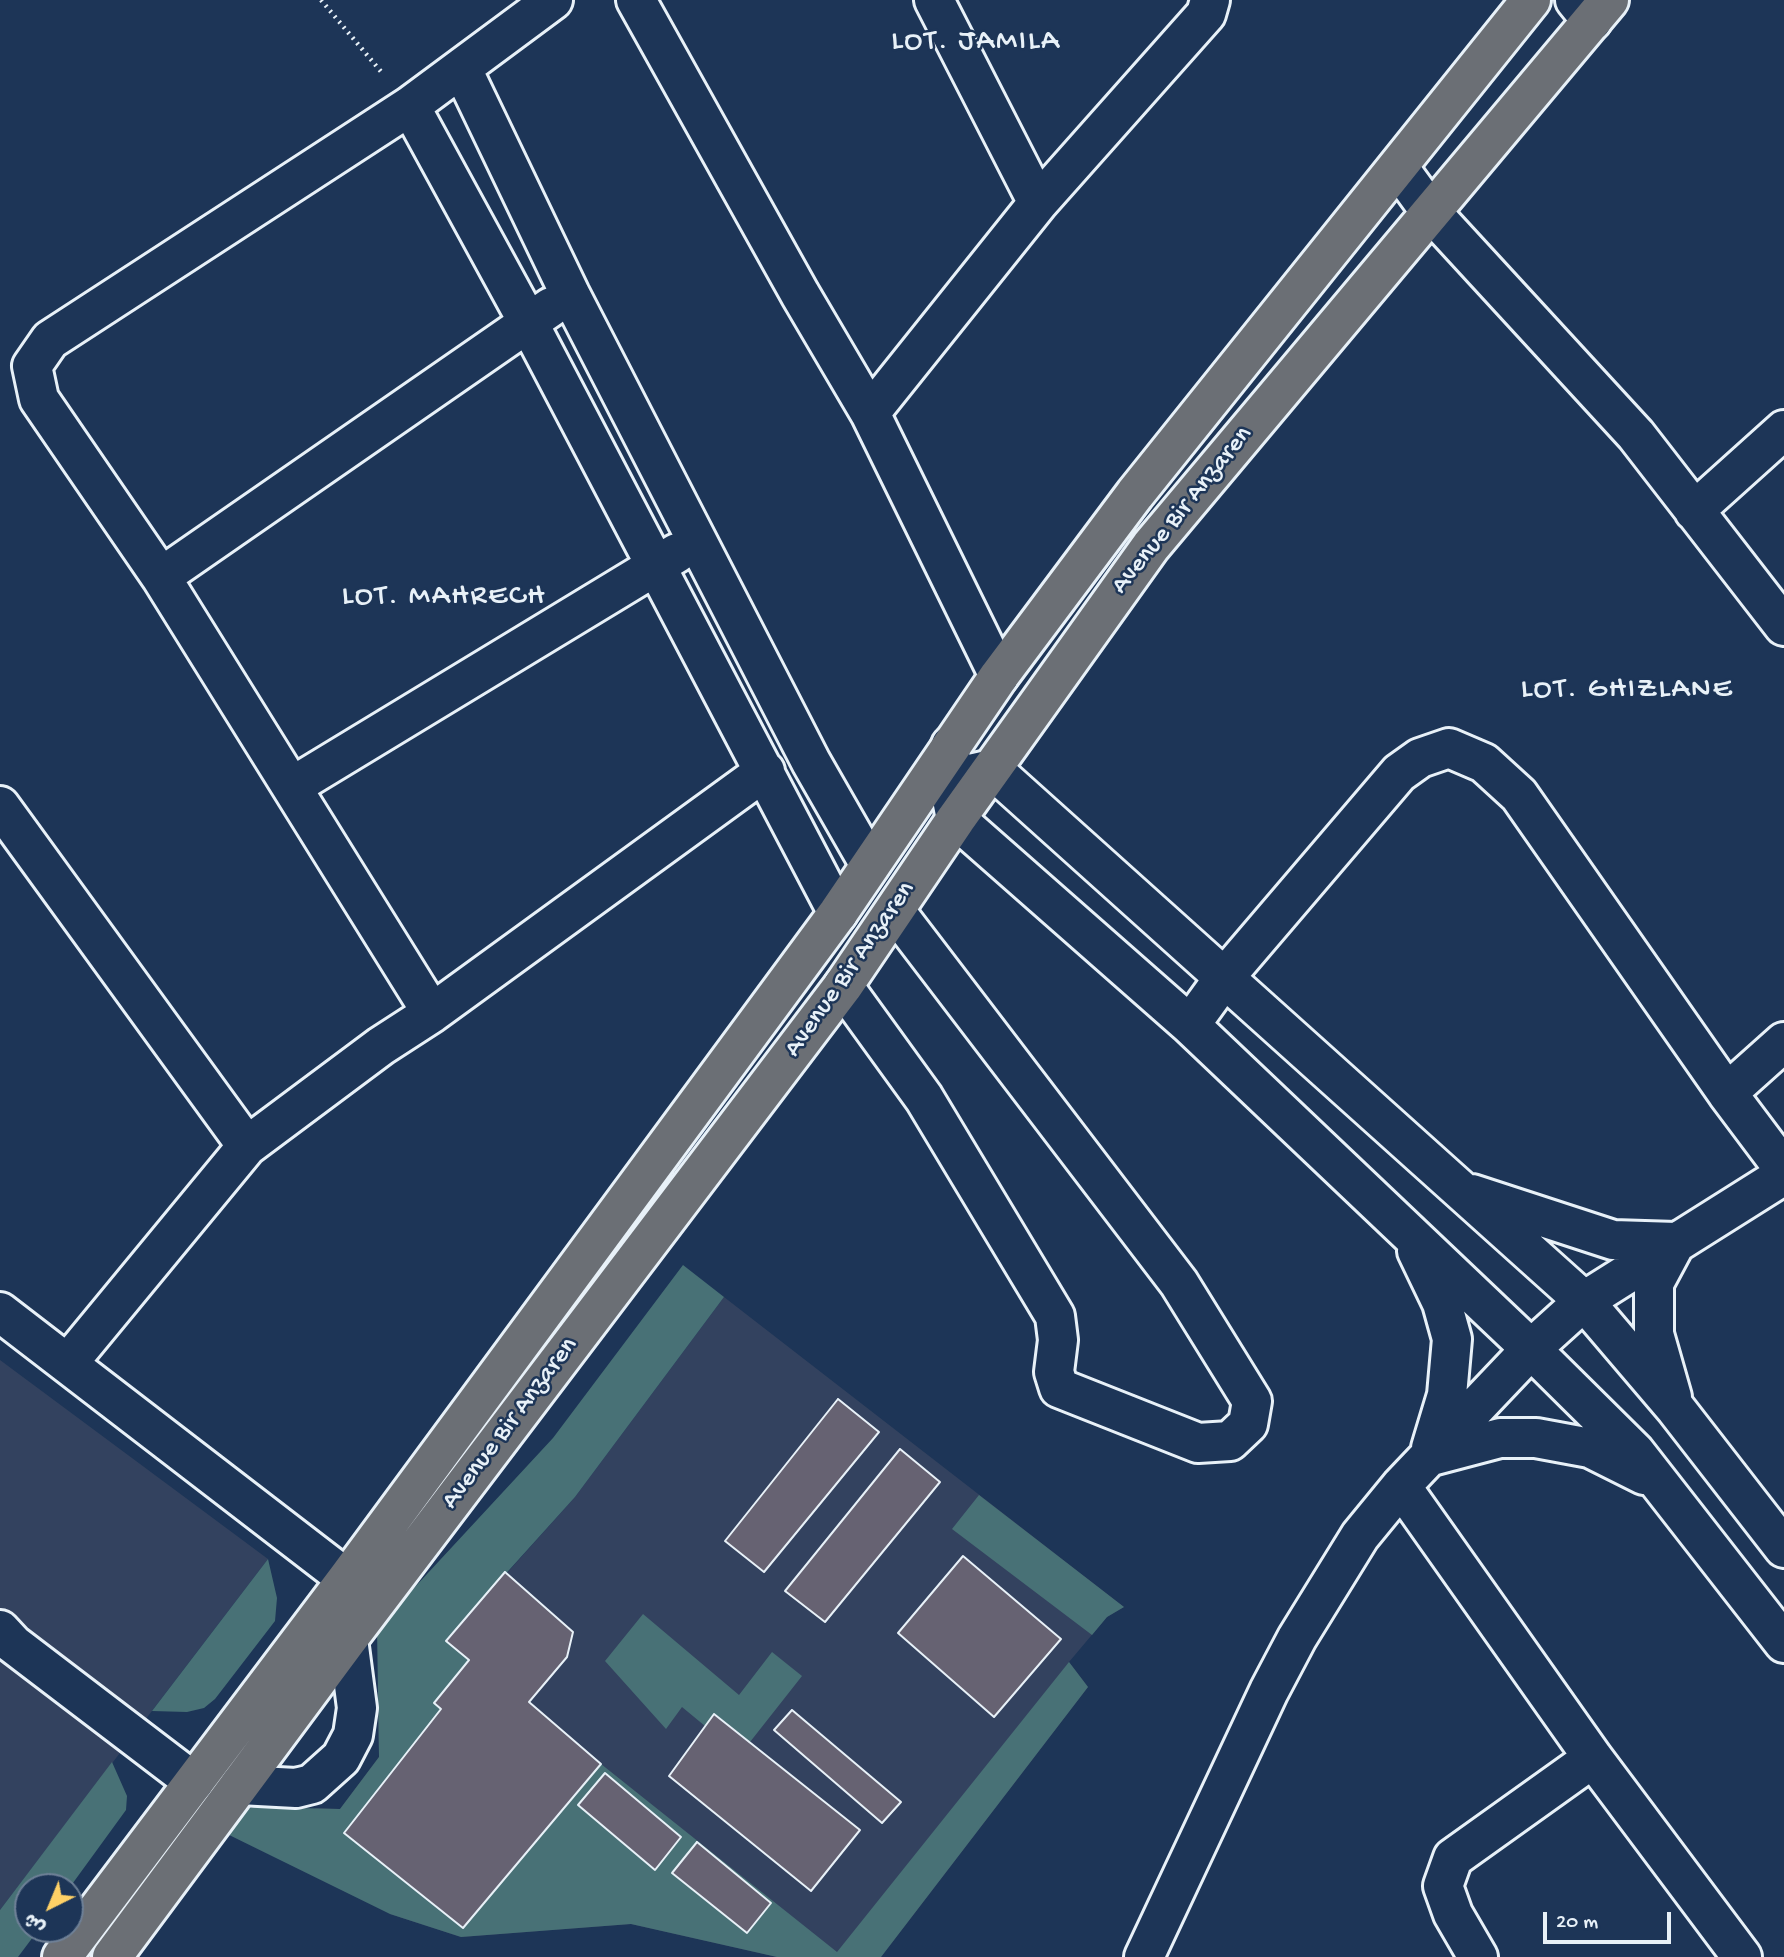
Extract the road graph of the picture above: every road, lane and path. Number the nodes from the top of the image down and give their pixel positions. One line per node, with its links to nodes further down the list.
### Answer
1 (321, 0): 9 (path)
2 (553, 0): 8 (street)
3 (636, 0): 15 (street)
4 (934, 0): 11 (street)
5 (1210, 0): 11 (street)
6 (1531, 0): 10 (highway, Avenue Bir Anzaren)
7 (1592, 7): 12 (highway, Avenue Bir Anzaren)
8 (462, 69): 9 (street); 13 (street)
9 (410, 106): 14 (street); 20 (street)
10 (1398, 167): 12 (street); 22 (highway, Avenue Bir Anzaren)
11 (1038, 203): 15 (street)
12 (1430, 211): 17 (street); 23 (highway, Avenue Bir Anzaren)
13 (570, 294): 14 (street); 18 (street)
14 (528, 322): 19 (street); 20 (street)
15 (870, 412): 22 (street)
16 (1784, 430): 17 (street)
17 (1694, 511): 21 (street)
18 (697, 541): 19 (street); 29 (street)
19 (657, 565): 24 (street); 26 (street)
20 (161, 577): 26 (street)
21 (1784, 626)
22 (999, 676): 25 (highway, Avenue Bir Anzaren)
23 (992, 769): 25 (street); 28 (highway, Avenue Bir Anzaren); 32 (street)
24 (765, 771): 31 (street); 34 (street)
25 (939, 772): 28 (street); 29 (highway, Avenue Bir Anzaren)
26 (293, 786): 34 (street)
27 (0, 806): 38 (street)
28 (956, 819): 30 (highway, Avenue Bir Anzaren); 35 (street)
29 (870, 865): 31 (highway, Avenue Bir Anzaren)
30 (894, 911): 33 (highway, Avenue Bir Anzaren); 33 (street)
31 (838, 913): 53 (highway, Avenue Bir Anzaren)
32 (1224, 978): 35 (street); 37 (street); 41 (street)
33 (844, 986): 55 (highway, Avenue Bir Anzaren)
34 (432, 1013): 38 (street)
35 (1190, 1025): 42 (street)
36 (1784, 1042): 37 (street)
37 (1727, 1093): 39 (street)
38 (247, 1146): 47 (street)
39 (1784, 1169)
40 (1784, 1175): 43 (street)
41 (1457, 1189): 43 (street); 44 (street)
42 (1408, 1232): 46 (street); 49 (street)
43 (1676, 1242): 44 (street); 48 (street)
44 (1584, 1301): 46 (street); 48 (street)
45 (0, 1312): 47 (street)
46 (1531, 1349): 49 (street); 50 (street)
47 (68, 1363): 53 (street)
48 (1676, 1409): 52 (street)
49 (1428, 1457): 50 (street); 51 (street)
50 (1659, 1482): 56 (street)
51 (1401, 1486): 57 (street); 62 (street)
52 (1784, 1548)
53 (347, 1579): 58 (highway, Avenue Bir Anzaren)
54 (0, 1630): 58 (street)
55 (348, 1639): 59 (highway, Avenue Bir Anzaren); 59 (street)
56 (1784, 1643)
57 (1593, 1758): 63 (street); 64 (street)
58 (194, 1782): 60 (highway, Avenue Bir Anzaren)
59 (240, 1784): 61 (highway, Avenue Bir Anzaren)
60 (62, 1957)
61 (112, 1957)
62 (1144, 1957)
63 (1478, 1957)
64 (1742, 1957)

